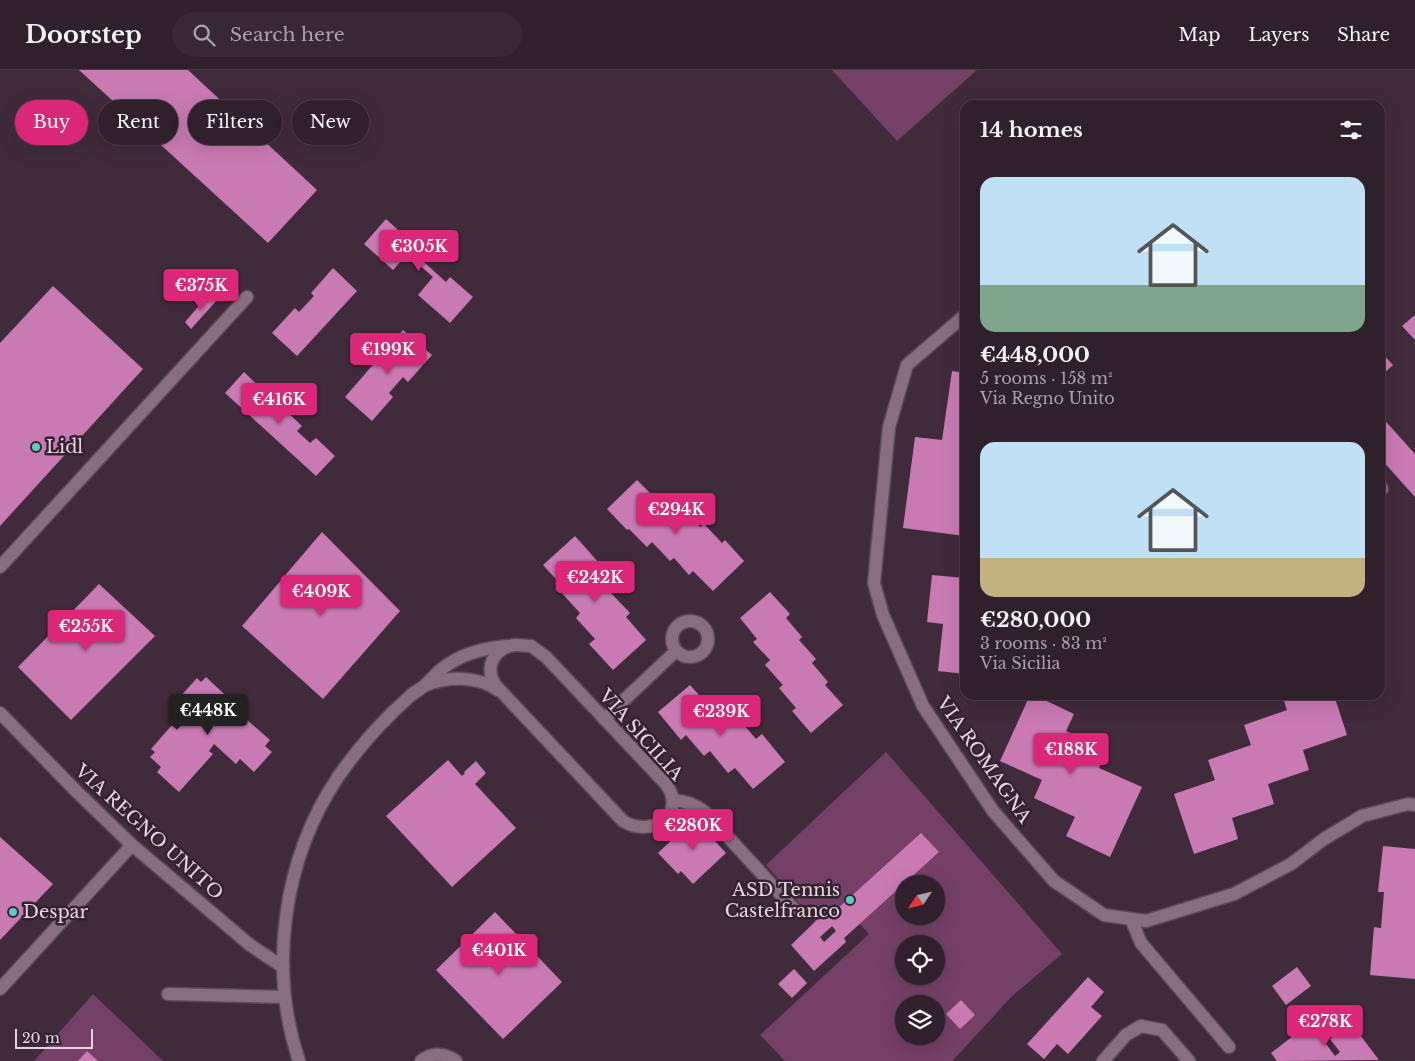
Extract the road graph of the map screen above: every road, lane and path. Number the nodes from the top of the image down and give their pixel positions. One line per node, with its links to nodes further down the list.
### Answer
1 (248, 297): 3 (street)
2 (960, 319): 14 (street, VIA ROMAGNA)
3 (0, 567)
4 (509, 646): 6 (street, VIA SICILIA); 7 (street, VIA SICILIA); 9 (street, VIA SICILIA)
5 (676, 651): 9 (street)
6 (424, 686): 7 (street, VIA SICILIA); 15 (street, VIA SICILIA)
7 (502, 693): 10 (street, VIA SICILIA)
8 (0, 713): 12 (street, VIA REGNO UNITO)
9 (604, 718): 10 (street, VIA SICILIA)
10 (673, 800): 13 (street)
11 (1415, 805): 14 (street, VIA ROMAGNA)
12 (132, 845): 15 (street, VIA REGNO UNITO); 16 (street)
13 (796, 911)
14 (1131, 919): 19 (street)
15 (283, 967): 18 (street, VIA SICILIA)
16 (0, 989)
17 (168, 994): 18 (street)
18 (285, 997): 20 (street, VIA SICILIA)
19 (1229, 1047)
20 (299, 1061)
21 (422, 1061): 22 (street)
22 (456, 1061)
23 (1102, 1061): 24 (street)
24 (1189, 1061)

